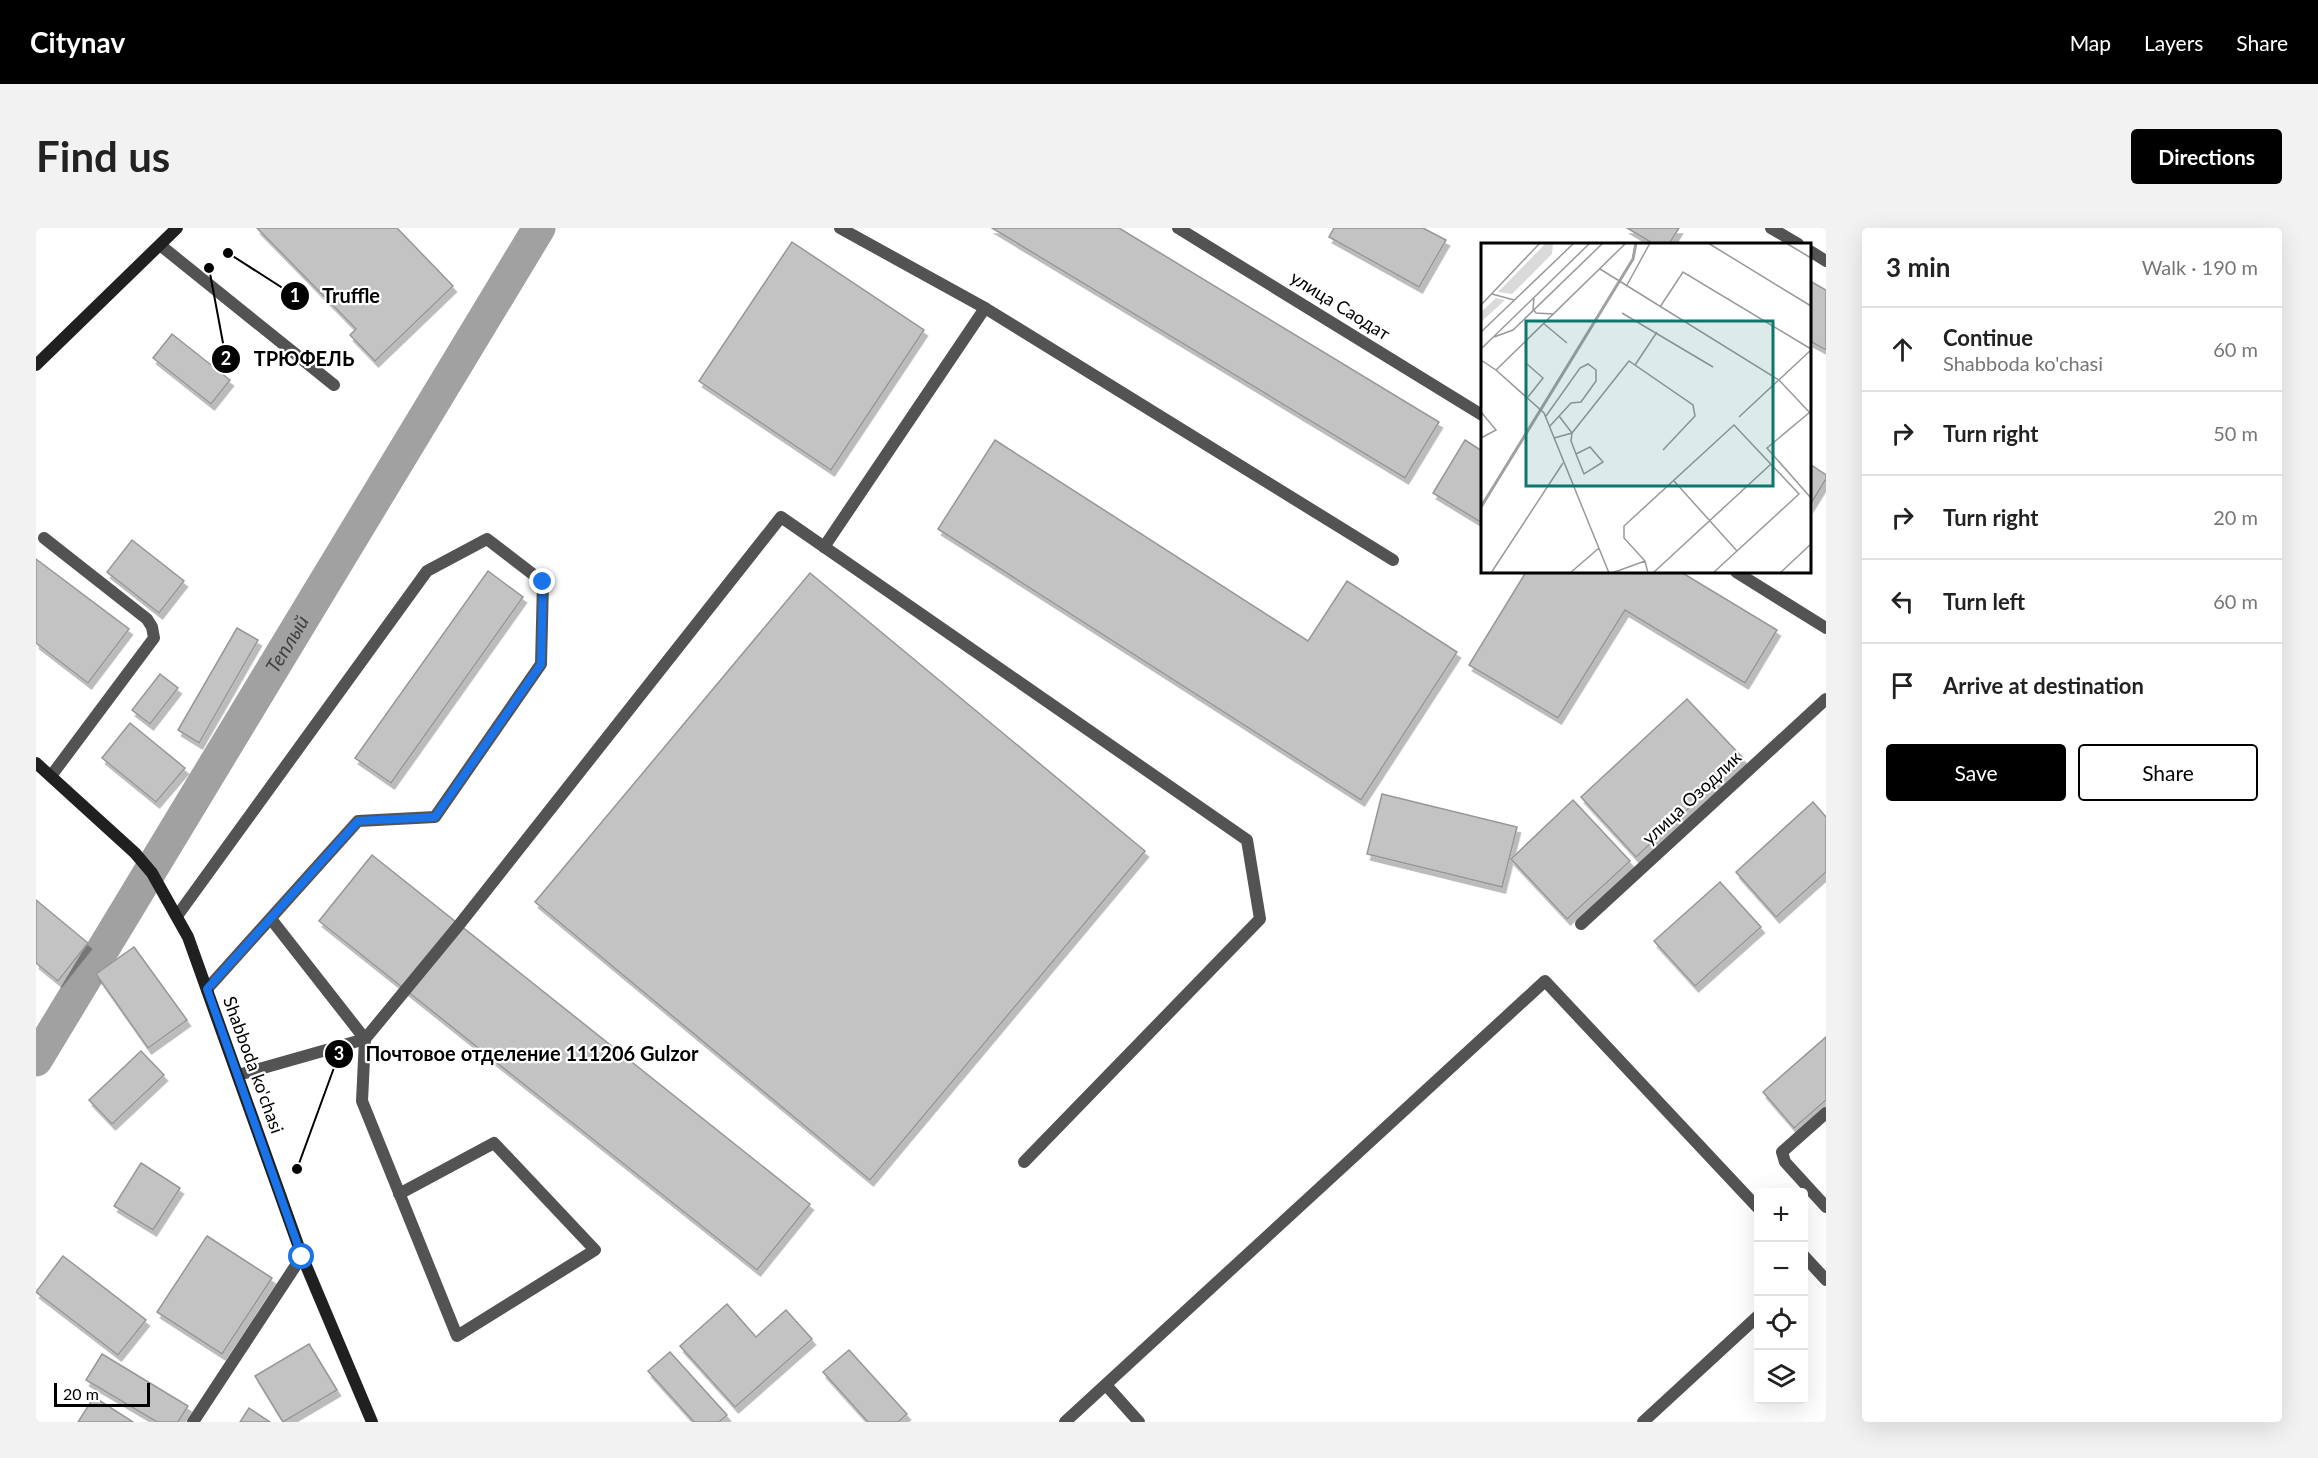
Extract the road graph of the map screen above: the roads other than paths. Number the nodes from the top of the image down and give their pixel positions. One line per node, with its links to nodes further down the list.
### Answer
1 (177, 228): 6 (street)
2 (840, 228): 9 (street)
3 (1178, 228): 12 (street, улица Саодат)
4 (1771, 228): 5 (street)
5 (1796, 243)
6 (160, 245): 10 (street); 11 (street)
7 (1811, 252): 8 (street)
8 (1826, 261)
9 (985, 308): 14 (street); 15 (street)
10 (36, 365)
11 (334, 384)
12 (1481, 414)
13 (44, 538): 20 (street)
14 (824, 547): 25 (street); 28 (street)
15 (1393, 560)
16 (1738, 573): 17 (street)
17 (1826, 628)
18 (1826, 699): 23 (street, улица Озодлик)
19 (36, 763): 20 (street, Shabboda ko'chasi)
20 (51, 776): 21 (street, Shabboda ko'chasi)
21 (177, 916): 22 (street); 24 (street, Shabboda ko'chasi)
22 (271, 919): 24 (street); 25 (street)
23 (1581, 924)
24 (207, 989): 26 (street, Shabboda ko'chasi)
25 (365, 1039): 26 (street); 29 (street)
26 (238, 1075): 32 (street, Shabboda ko'chasi)
27 (1826, 1113): 31 (street)
28 (1024, 1162)
29 (399, 1194): 29 (street)
30 (1754, 1204): 36 (street)
31 (1826, 1207)
32 (302, 1257): 37 (street); 38 (street, Shabboda ko'chasi)
33 (1808, 1270): 34 (street)
34 (1826, 1280)
35 (1754, 1320): 41 (street)
36 (1106, 1385): 39 (street); 40 (street)
37 (193, 1422)
38 (372, 1422)
39 (1065, 1422)
40 (1139, 1422)
41 (1643, 1422)

